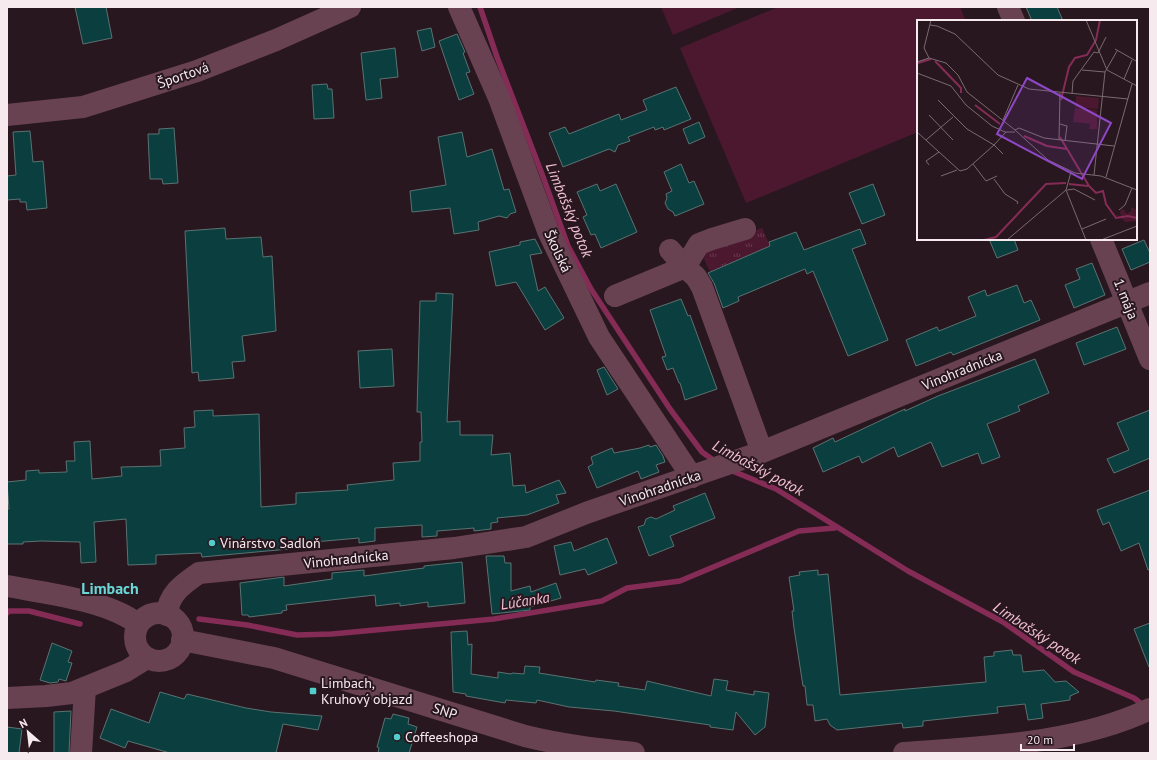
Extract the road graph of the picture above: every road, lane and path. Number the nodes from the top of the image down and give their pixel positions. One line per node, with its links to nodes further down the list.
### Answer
1 (350, 7): 5 (street, Športová)
2 (458, 7): 15 (street, Školská)
3 (1008, 7): 4 (street)
4 (1014, 20)
5 (7, 115)
6 (744, 229): 9 (street)
7 (1101, 240): 12 (street, 1. mája)
8 (670, 250): 9 (street)
9 (685, 267): 11 (street); 14 (street)
10 (1150, 293): 12 (street, Vinohradnícka)
11 (615, 296)
12 (1127, 302): 13 (street, 1. mája); 14 (street, Vinohradnícka)
13 (1150, 359)
14 (762, 452): 15 (street, Vinohradnícka)
15 (701, 474): 17 (street, Vinohradnícka)
16 (7, 586): 18 (street)
17 (167, 615): 18 (street); 19 (street)
18 (138, 624): 20 (street)
19 (182, 640): 20 (street); 26 (street, SNP)
20 (147, 658): 21 (street)
21 (85, 688): 22 (street); 25 (street)
22 (15, 698)
23 (1142, 713): 24 (street)
24 (1005, 748): 27 (street)
25 (81, 753)
26 (634, 753)
27 (904, 753)

